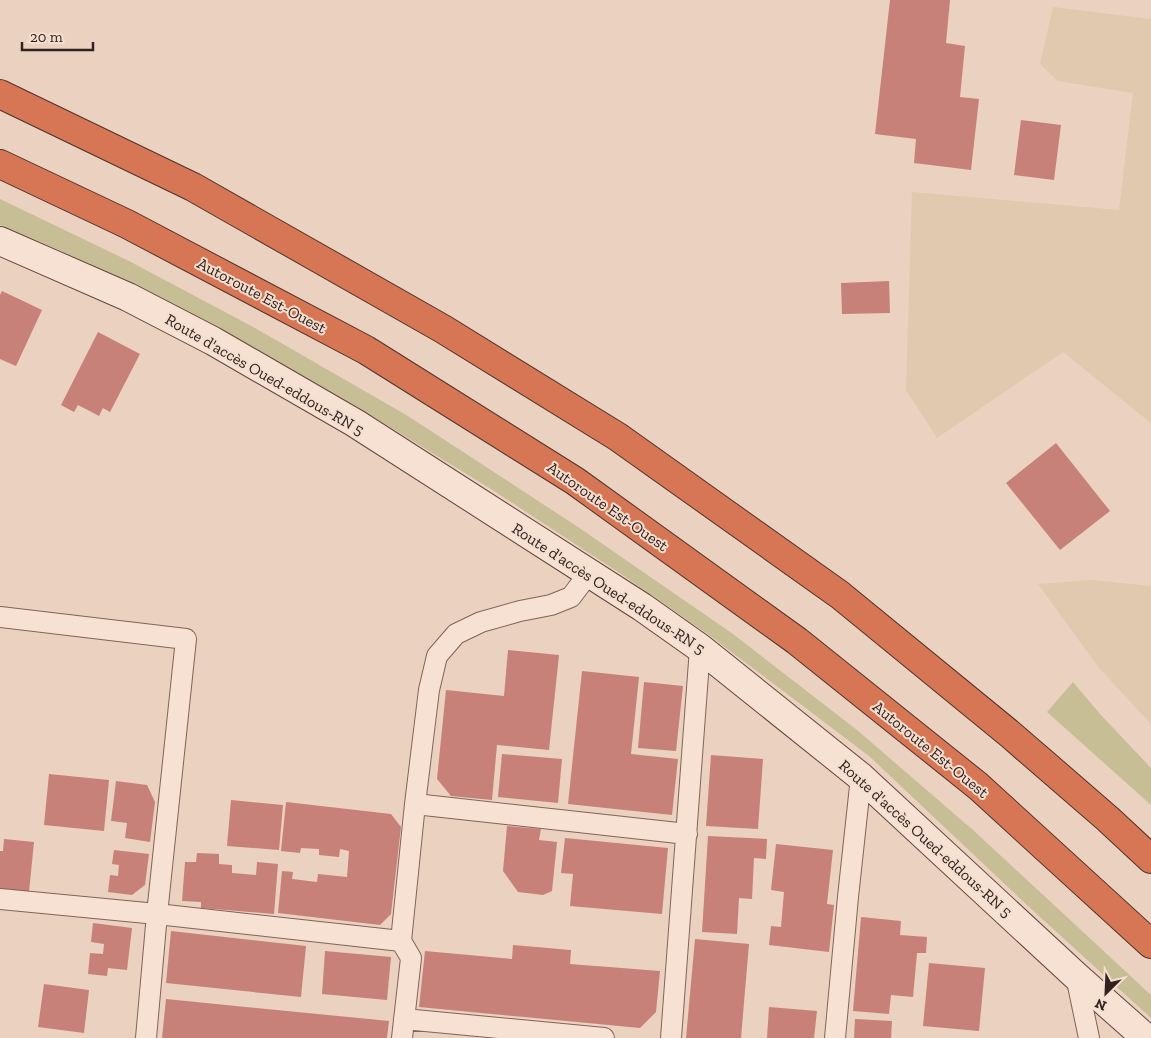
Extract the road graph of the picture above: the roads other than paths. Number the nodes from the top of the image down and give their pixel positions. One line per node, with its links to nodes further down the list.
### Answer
1 (0, 94): 10 (highway)
2 (0, 164): 14 (highway, Autoroute Est-Ouest)
3 (0, 241): 4 (main road, Route d'accès Oued-eddous-RN 5)
4 (589, 573): 6 (main road, Route d'accès Oued-eddous-RN 5); 8 (street)
5 (0, 617): 12 (street)
6 (700, 648): 7 (main road, Route d'accès Oued-eddous-RN 5); 9 (street)
7 (862, 777): 15 (main road, Route d'accès Oued-eddous-RN 5); 20 (street)
8 (415, 804): 9 (street); 13 (street)
9 (687, 834): 19 (street)
10 (1151, 858)
11 (0, 899): 12 (street)
12 (157, 914): 13 (street); 17 (street)
13 (401, 941): 16 (street)
14 (1151, 944)
15 (1076, 976): 21 (street); 22 (main road, Route d'accès Oued-eddous-RN 5)
16 (403, 1028): 18 (street)
17 (146, 1038)
18 (604, 1038)
19 (671, 1038)
20 (835, 1038)
21 (1089, 1038)
22 (1146, 1038)

